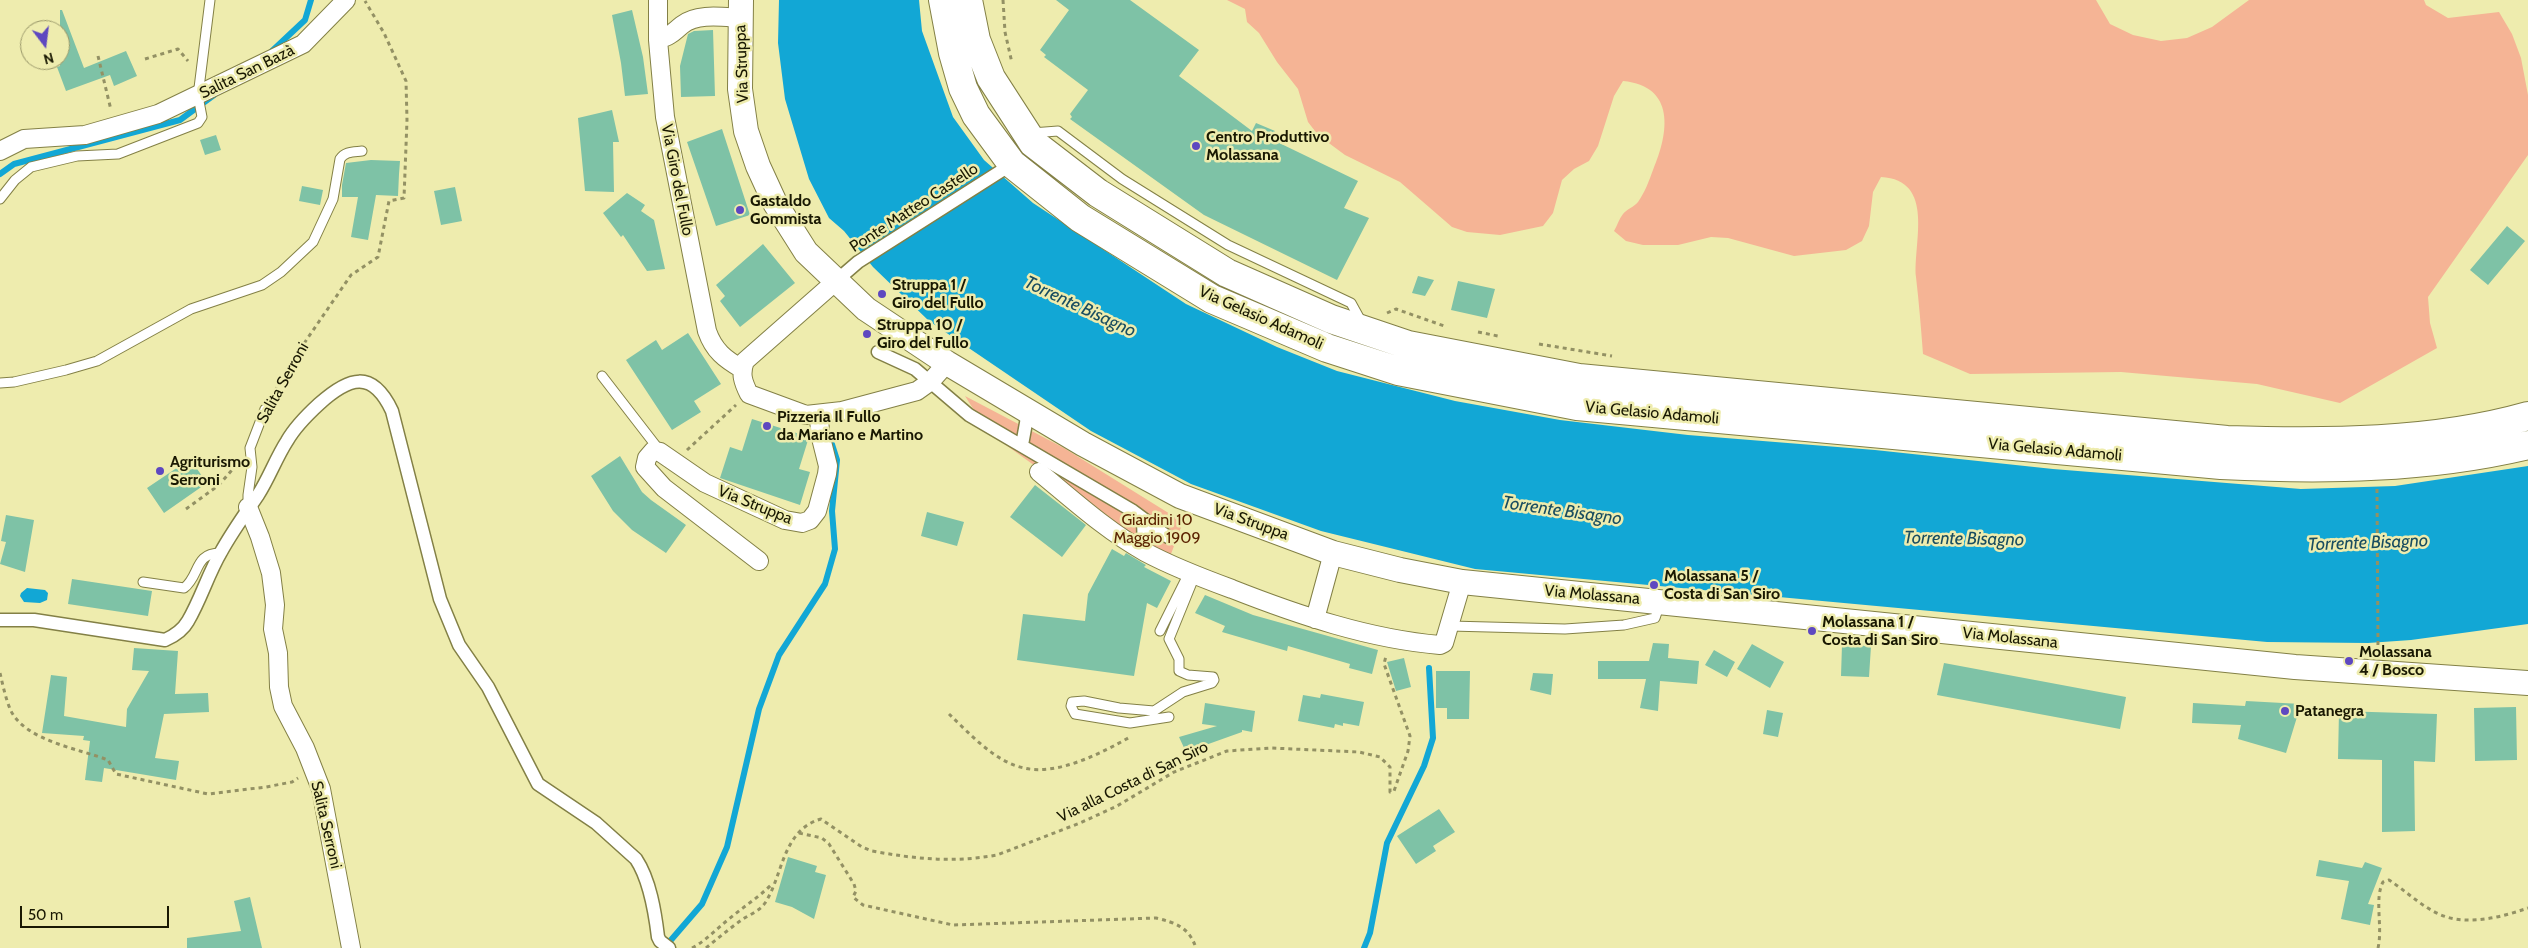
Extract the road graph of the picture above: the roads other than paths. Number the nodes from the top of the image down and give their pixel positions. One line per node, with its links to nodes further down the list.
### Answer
1 (210, 0): 8 (lane)
2 (346, 0): 8 (street, Salita San Bazà)
3 (658, 0): 7 (street, Via Giro del Fullo)
4 (943, 0): 12 (main road, Via Gelasio Adamoli)
5 (968, 0): 9 (main road, Via Gelasio Adamoli)
6 (741, 9): 7 (street); 14 (main road, Via Struppa)
7 (658, 40): 18 (street, Via Giro del Fullo)
8 (198, 96): 10 (street, Salita San Bazà); 13 (lane)
9 (1026, 133): 15 (lane); 25 (main road, Via Gelasio Adamoli)
10 (0, 151)
11 (362, 151): 21 (lane)
12 (1008, 166): 14 (street, Ponte Matteo Castello); 27 (main road, Via Gelasio Adamoli)
13 (0, 199)
14 (836, 281): 17 (main road, Via Struppa); 18 (street)
15 (1363, 326)
16 (878, 352): 20 (street)
17 (948, 363): 20 (street); 23 (main road, Via Struppa)
18 (742, 368): 24 (street)
19 (602, 376): 29 (lane, Via Struppa)
20 (931, 381): 24 (street); 26 (street)
21 (0, 382)
22 (265, 409): 31 (lane, Salita Serroni)
23 (1028, 412): 26 (street); 36 (main road, Via Struppa)
24 (819, 414): 29 (street, Via Struppa)
25 (2523, 416)
26 (1022, 445): 28 (street)
27 (2528, 445)
28 (1036, 454): 30 (street); 32 (street)
29 (667, 457): 37 (street, Via Struppa)
30 (1039, 472): 34 (street)
31 (248, 506): 35 (street); 48 (street); 49 (street, Salita Serroni)
32 (1144, 519): 33 (street); 34 (street)
33 (1168, 536)
34 (1144, 552): 38 (street)
35 (220, 553): 39 (lane); 43 (street)
36 (1333, 553): 40 (main road, Via Struppa); 42 (street)
37 (759, 561)
38 (1192, 574): 42 (street); 45 (lane); 47 (lane)
39 (143, 582)
40 (1462, 582): 41 (main road, Via Molassana); 44 (street)
41 (1660, 601): 44 (lane); 46 (main road, Via Molassana)
42 (1315, 619): 44 (street)
43 (0, 620)
44 (1450, 626)
45 (1160, 631)
46 (2528, 683)
47 (1169, 717)
48 (665, 944)
49 (351, 948)

